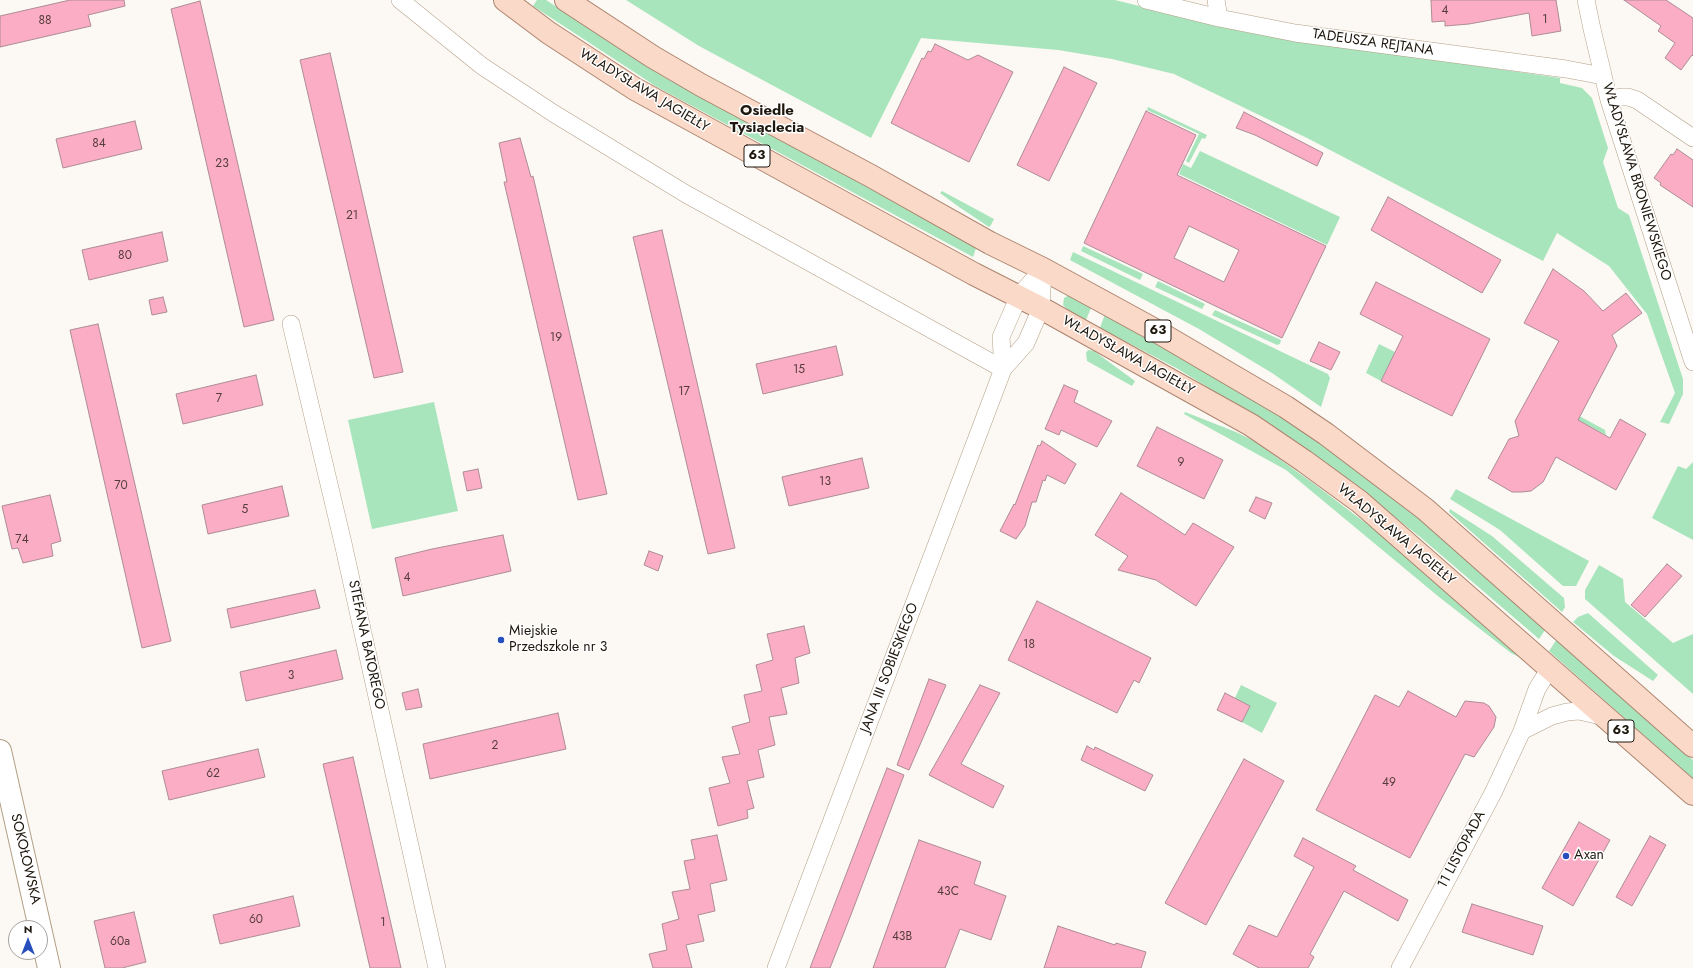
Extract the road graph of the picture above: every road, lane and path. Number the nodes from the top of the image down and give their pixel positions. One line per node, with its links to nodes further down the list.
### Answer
1 (400, 0): 16 (street)
2 (505, 0): 12 (main road, WŁADYSŁAWA JAGIEŁŁY / 63)
3 (566, 0): 11 (main road, 63)
4 (1146, 0): 7 (street, TADEUSZA REJTANA)
5 (1216, 0): 7 (street)
6 (1586, 0): 8 (street, WŁADYSŁAWA BRONIEWSKIEGO)
7 (1219, 18): 8 (street, TADEUSZA REJTANA)
8 (1603, 76): 9 (street, WŁADYSŁAWA BRONIEWSKIEGO)
9 (1609, 100): 10 (street); 15 (street, WŁADYSŁAWA BRONIEWSKIEGO)
10 (1693, 138)
11 (1043, 269): 12 (street, JANA III SOBIESKIEGO); 13 (street, JANA III SOBIESKIEGO); 20 (main road, 63)
12 (1018, 296): 13 (main road, WŁADYSŁAWA JAGIEŁŁY / 63); 16 (street, JANA III SOBIESKIEGO)
13 (1040, 308): 16 (street, JANA III SOBIESKIEGO); 17 (main road, WŁADYSŁAWA JAGIEŁŁY / 63)
14 (291, 324): 24 (street, STEFANA BATOREGO)
15 (1693, 362)
16 (1003, 369): 25 (street, JANA III SOBIESKIEGO)
17 (1550, 668): 18 (main road, WŁADYSŁAWA JAGIEŁŁY / 63); 19 (street, 11 LISTOPADA)
18 (1606, 717): 19 (street); 22 (main road, WŁADYSŁAWA JAGIEŁŁY / 63)
19 (1522, 732): 26 (street, 11 LISTOPADA)
20 (1693, 746)
21 (0, 751): 23 (street, SOKOŁOWSKA)
22 (1693, 794)
23 (49, 968)
24 (437, 968)
25 (776, 968)
26 (1400, 968)

